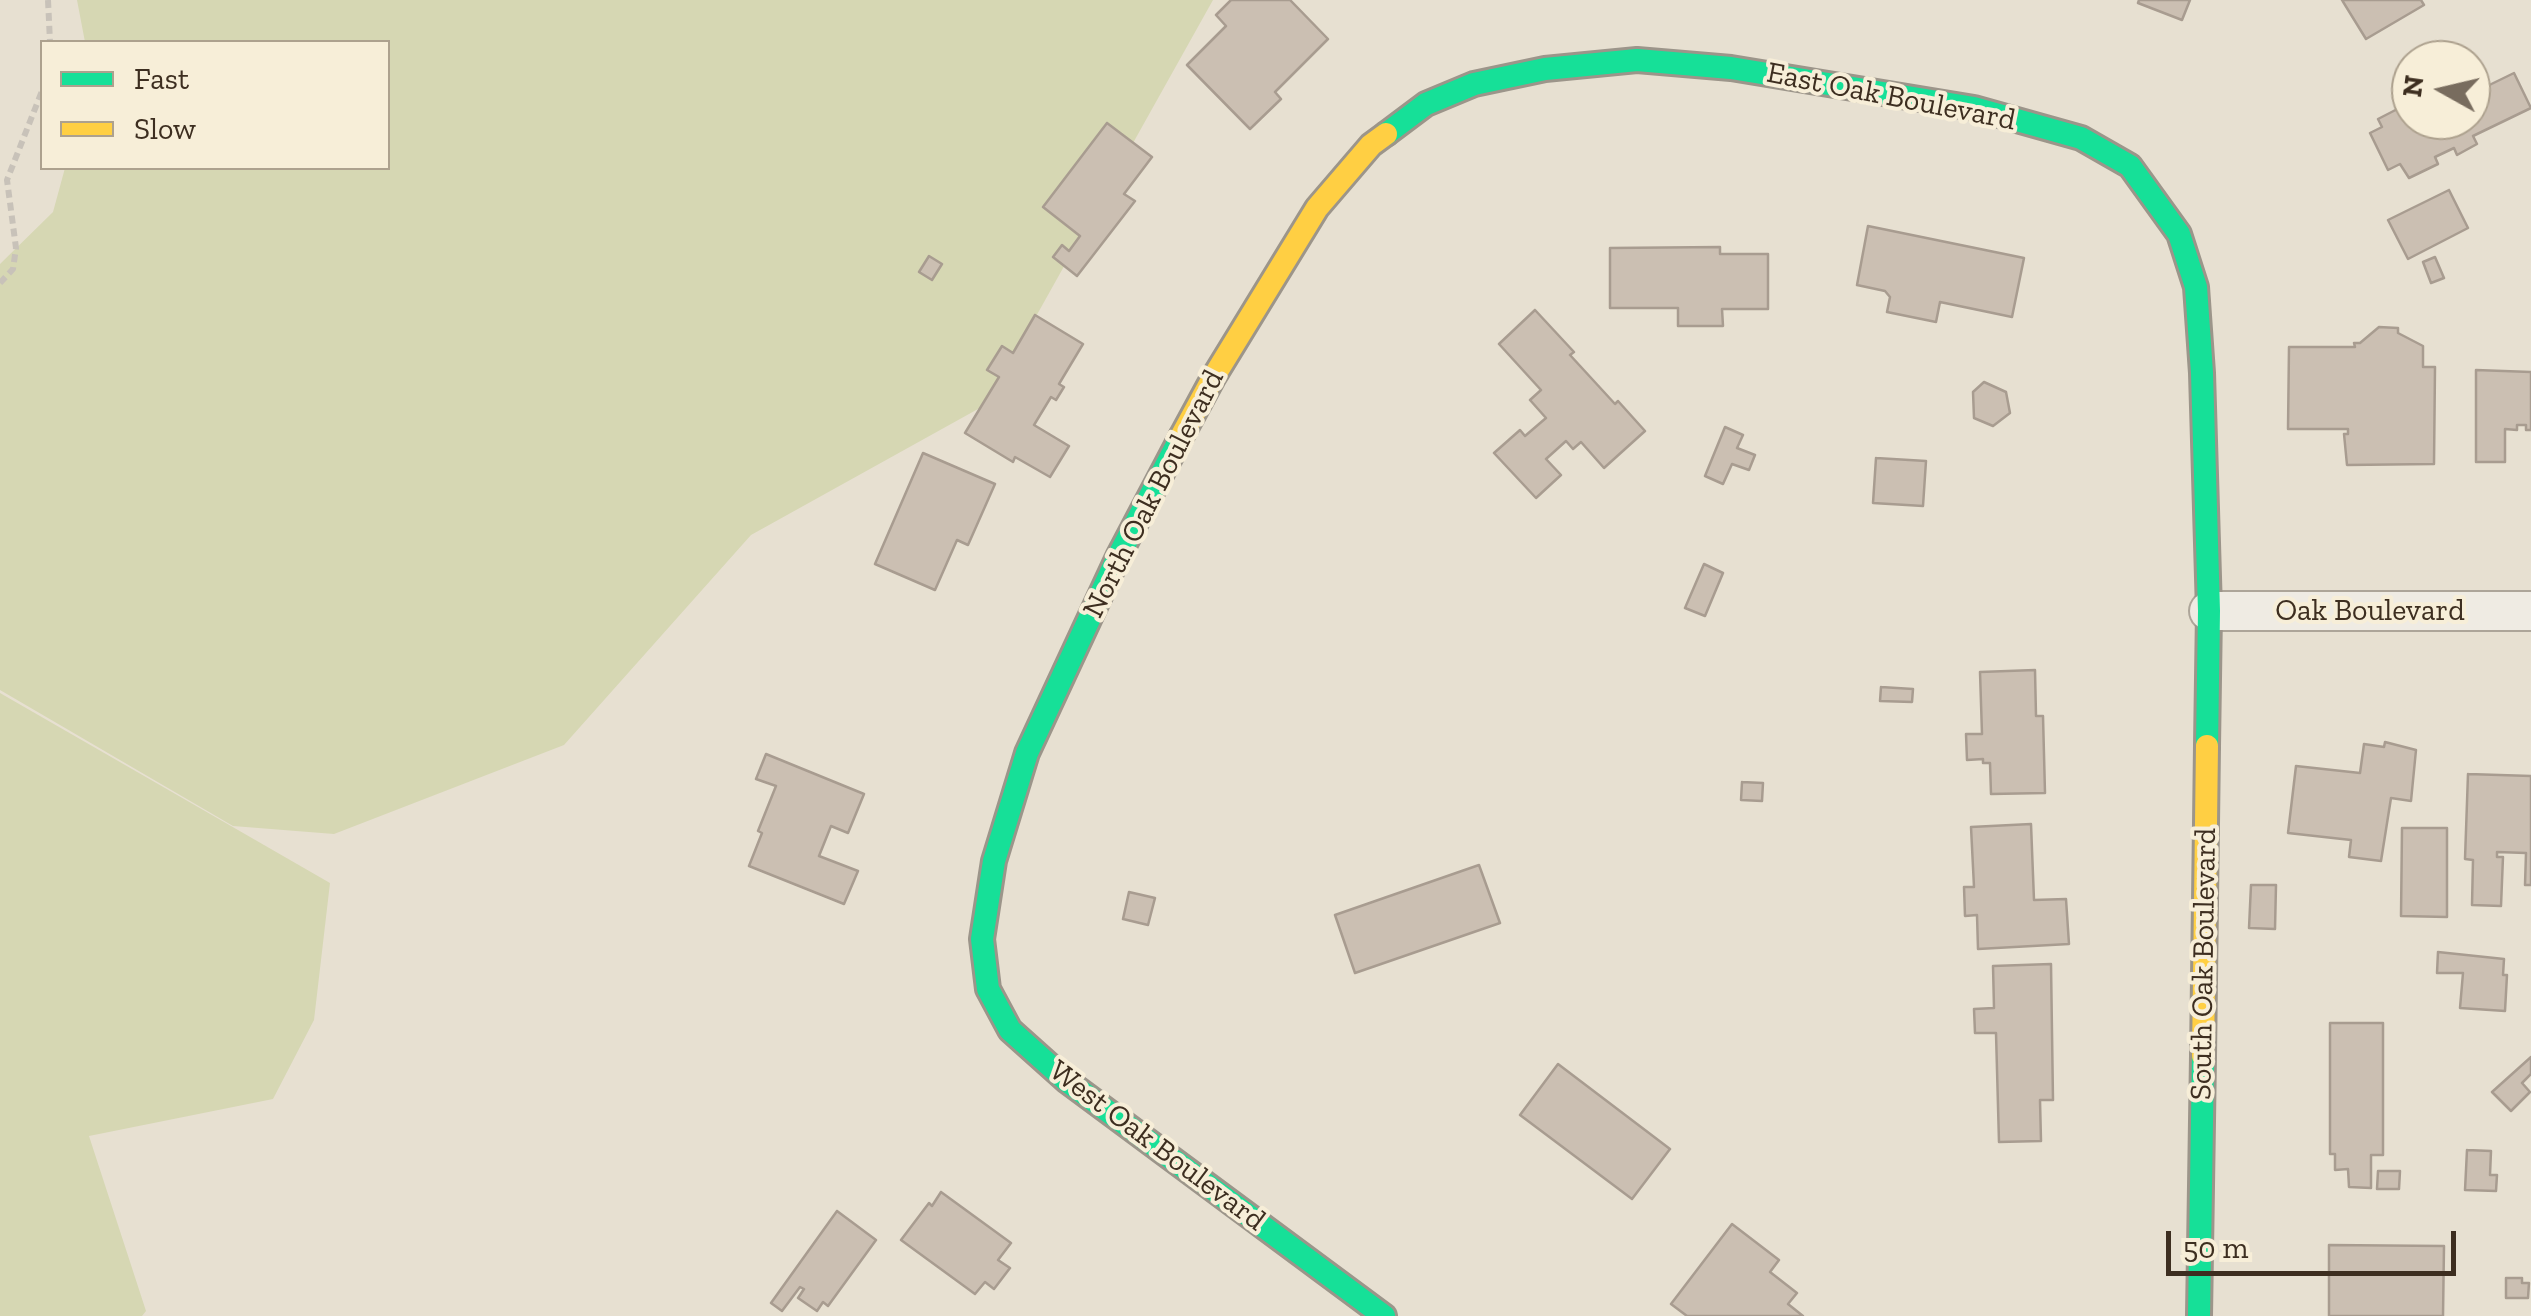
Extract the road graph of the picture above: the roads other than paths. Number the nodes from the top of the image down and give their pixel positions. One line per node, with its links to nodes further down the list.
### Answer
1 (1426, 104): 2 (street, East Oak Boulevard); 4 (street, North Oak Boulevard)
2 (2209, 611): 3 (street, Oak Boulevard); 6 (street, South Oak Boulevard)
3 (2531, 612)
4 (982, 939): 5 (street, West Oak Boulevard)
5 (1384, 1316)
6 (2199, 1316)

